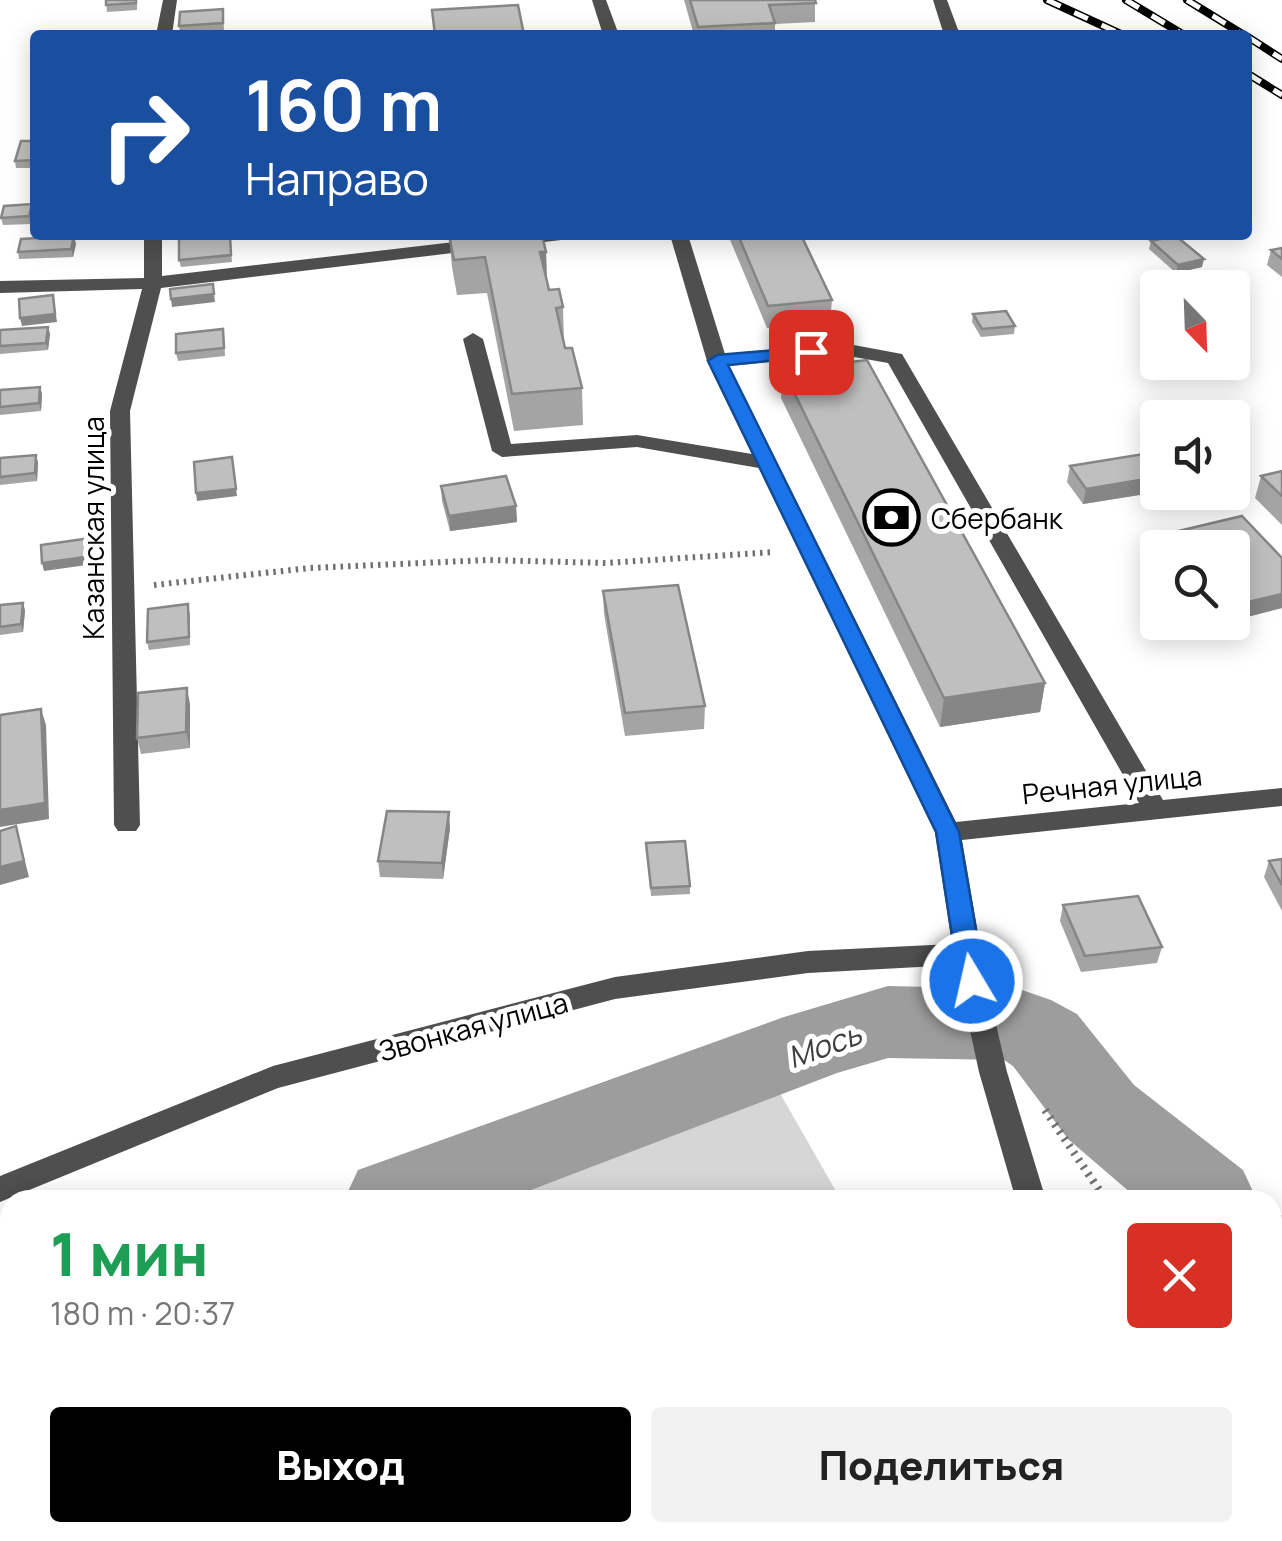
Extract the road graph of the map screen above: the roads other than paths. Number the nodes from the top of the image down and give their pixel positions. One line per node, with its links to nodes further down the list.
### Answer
1 (170, 0): 4 (street)
2 (600, 0): 5 (street)
3 (940, 0): 6 (street)
4 (165, 30)
5 (609, 30)
6 (950, 30)
7 (153, 240): 10 (street, Казанская улица)
8 (518, 240): 10 (street)
9 (680, 240): 13 (street)
10 (153, 283): 11 (street); 17 (street, Казанская улица)
11 (0, 286)
12 (473, 339): 14 (street)
13 (717, 361): 14 (street); 16 (street)
14 (767, 463): 18 (street)
15 (1282, 797): 16 (street, Речная улица)
16 (1156, 808): 18 (street, Речная улица)
17 (127, 825)
18 (948, 832): 19 (street)
19 (970, 968): 20 (street, Звонкая улица); 21 (street)
20 (0, 1189)
21 (1028, 1190)

